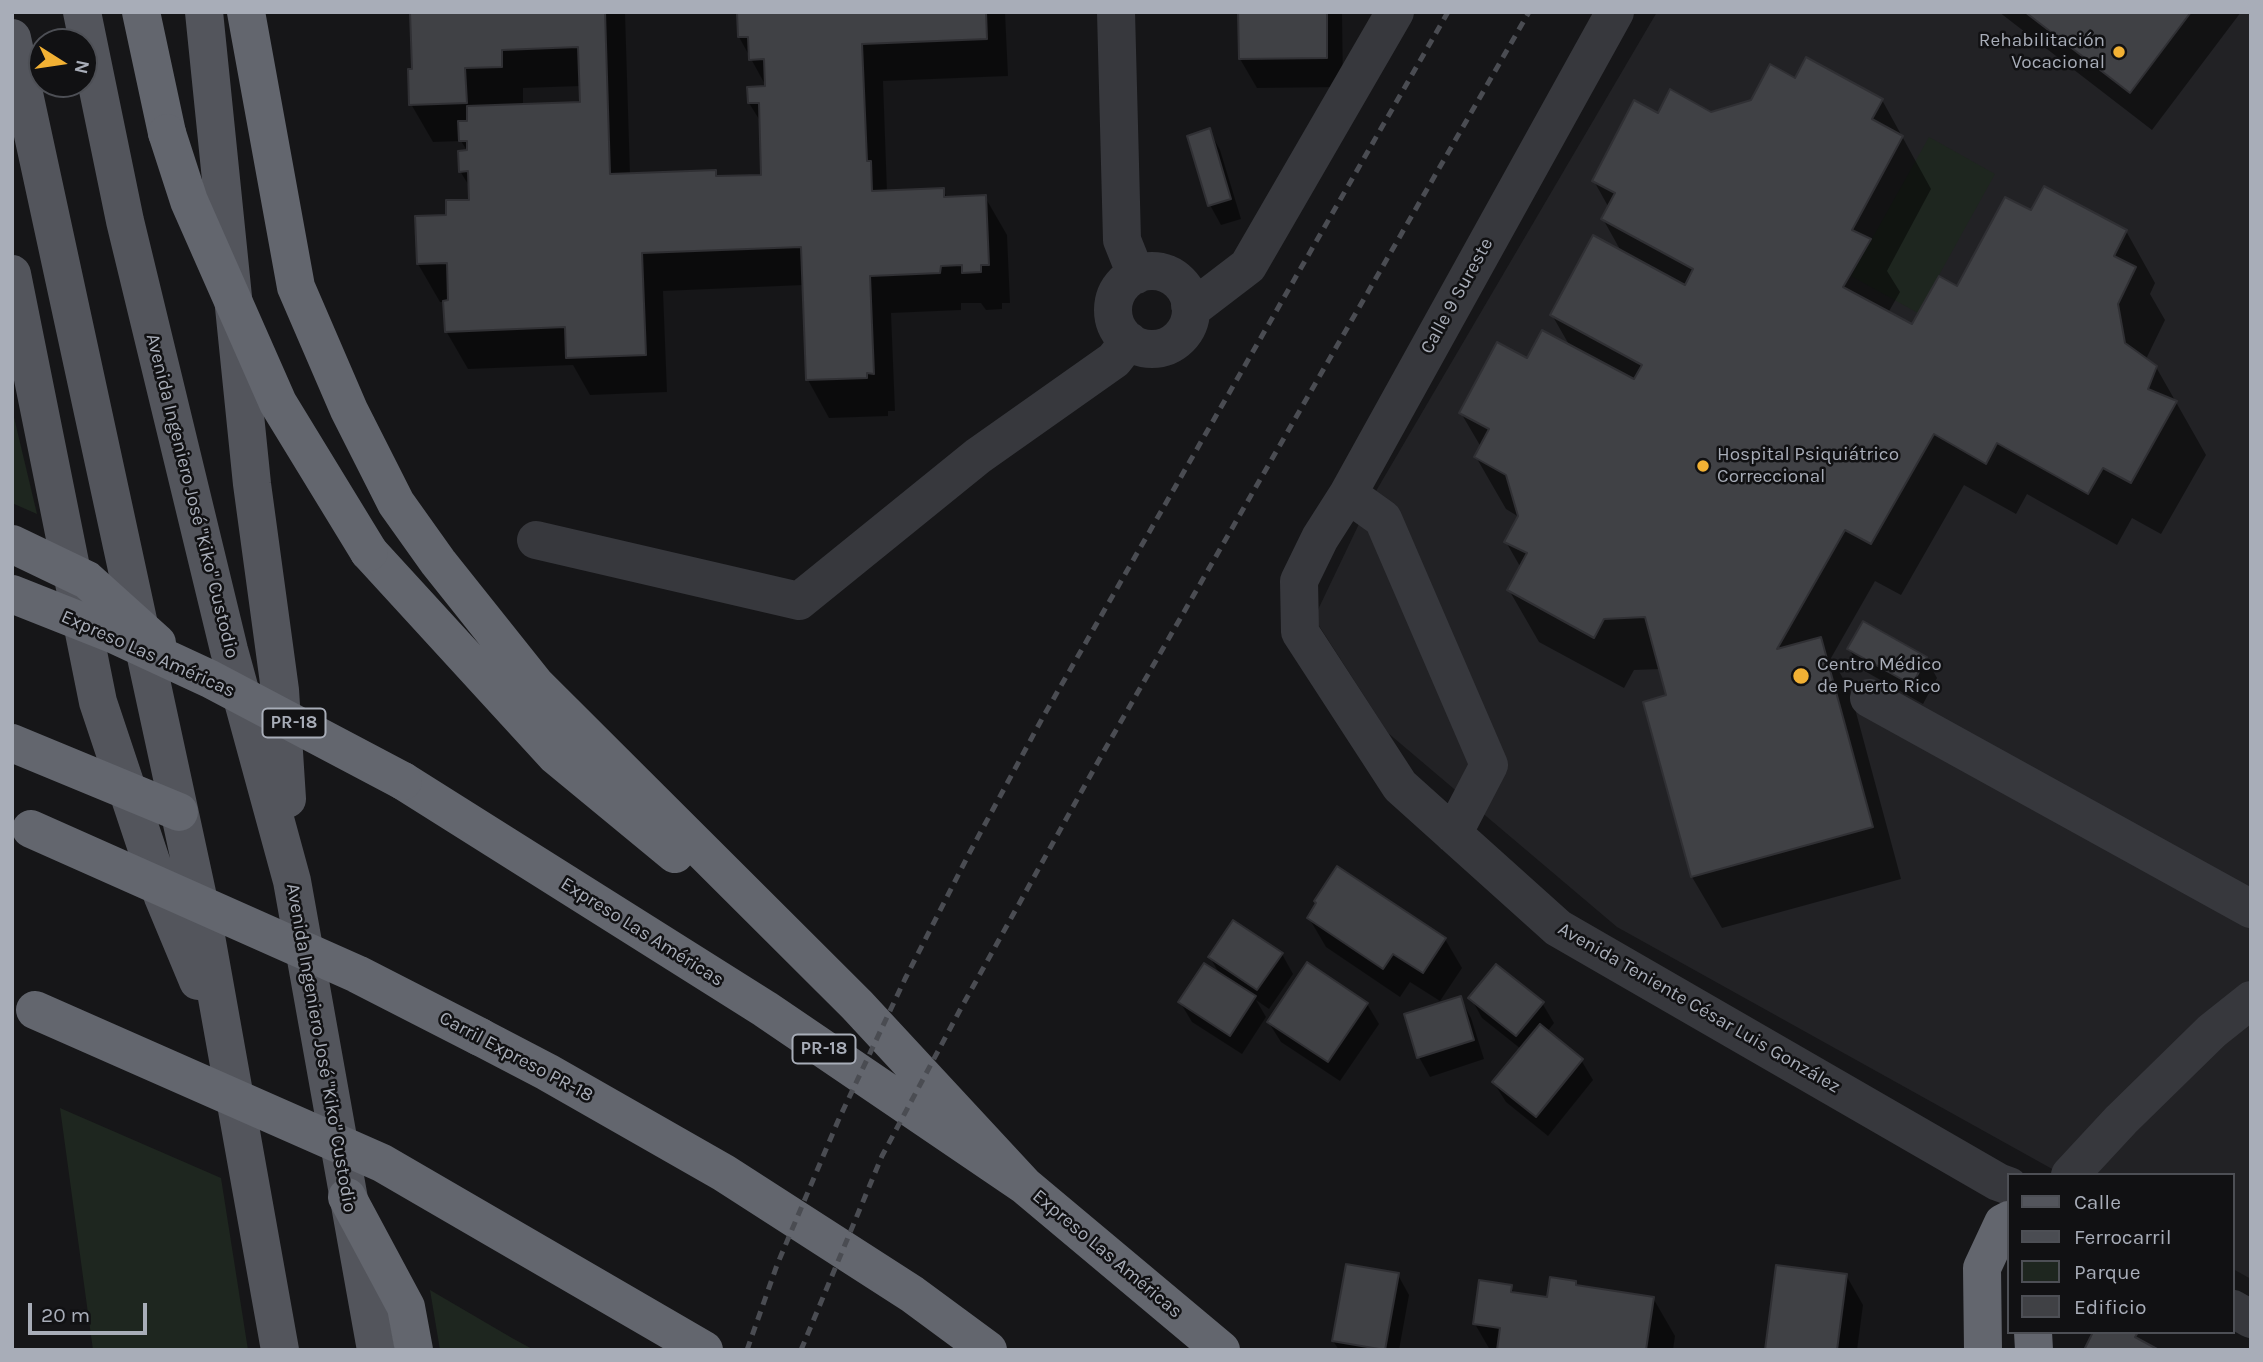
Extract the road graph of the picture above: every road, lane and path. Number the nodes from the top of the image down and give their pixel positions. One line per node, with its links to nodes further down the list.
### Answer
1 (82, 12): 25 (main road, Avenida Ingeniero José "Kiko" Custodio)
2 (141, 12): 28 (highway, bridge)
3 (204, 12): 25 (main road)
4 (246, 12): 28 (highway)
5 (1116, 12): 10 (street)
6 (1395, 12): 11 (street)
7 (1615, 12): 13 (street, Calle 9 Sureste)
8 (12, 38): 22 (main road)
9 (12, 274): 21 (main road)
10 (1136, 275): 11 (street); 12 (street)
11 (1191, 305): 12 (street)
12 (1129, 341): 14 (street)
13 (1348, 494): 16 (street, Calle 9 Sureste); 24 (street)
14 (536, 540)
15 (12, 544): 18 (highway, bridge)
16 (1299, 581): 24 (street, Avenida Teniente César Luis González)
17 (12, 594): 18 (highway, Expreso Las Américas / PR-18, bridge)
18 (185, 667): 32 (highway, Expreso Las Américas / PR-18, bridge)
19 (1869, 698): 26 (street)
20 (12, 743): 21 (highway)
21 (128, 791): 22 (highway); 30 (main road)
22 (179, 812): 30 (main road)
23 (22, 825): 42 (highway, Carril Expreso PR-18, bridge)
24 (1453, 834): 33 (street, Avenida Teniente César Luis González)
25 (292, 881): 34 (main road, Avenida Ingeniero José "Kiko" Custodio)
26 (2251, 909)
27 (2251, 1000): 31 (street)
28 (857, 1005): 32 (highway)
29 (24, 1006): 41 (highway, bridge)
30 (227, 1050): 38 (main road)
31 (2072, 1173)
32 (1024, 1185): 43 (highway, Expreso Las Américas / PR-18)
33 (2008, 1186)
34 (347, 1197): 39 (main road, Avenida Ingeniero José "Kiko" Custodio); 40 (highway)
35 (2008, 1220): 44 (highway)
36 (2235, 1309): 37 (street)
37 (2251, 1319)
38 (280, 1350)
39 (376, 1350)
40 (414, 1350)
41 (704, 1350)
42 (988, 1350)
43 (1221, 1350)
44 (1983, 1350)

